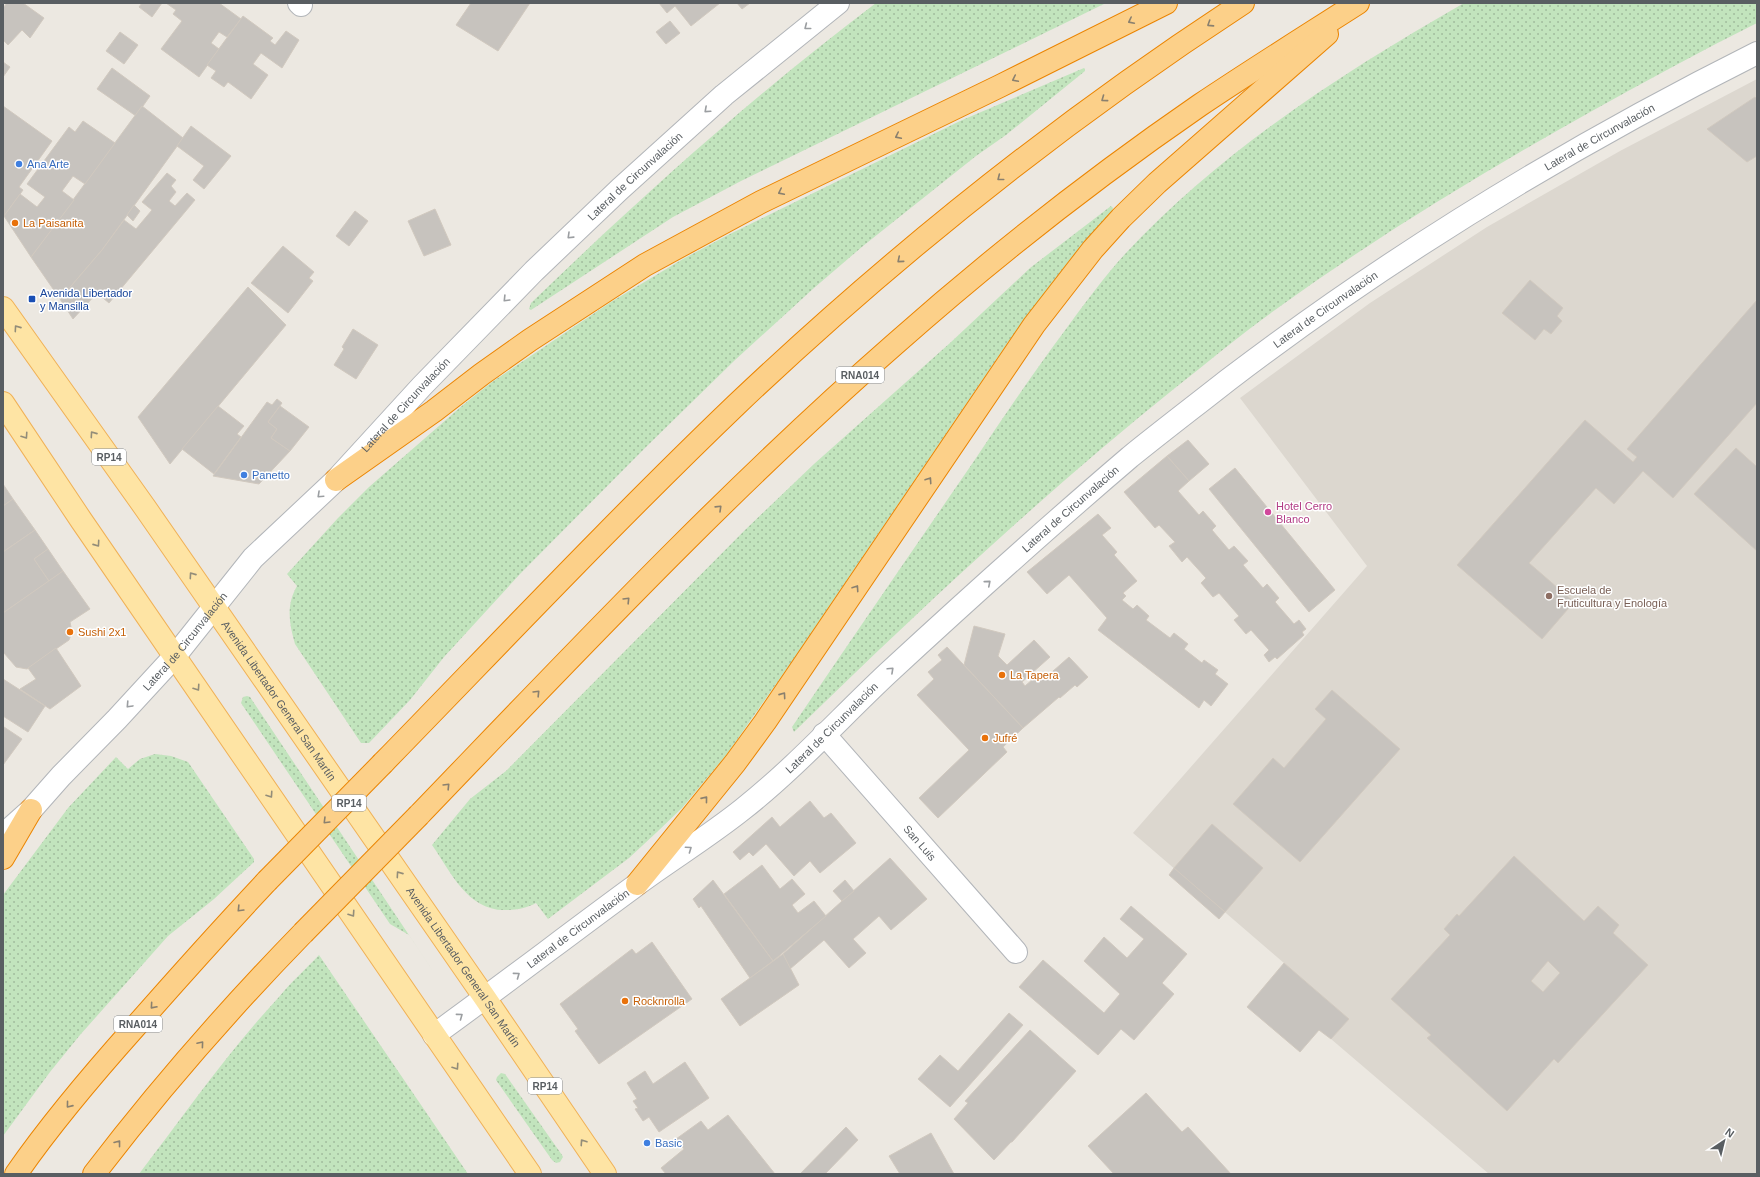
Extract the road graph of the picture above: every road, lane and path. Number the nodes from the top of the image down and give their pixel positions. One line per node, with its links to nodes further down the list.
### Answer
1 (838, 3): 9 (street, Lateral de Circunvalación, one-way to 9)
2 (1166, 3): 9 (highway, one-way to 9)
3 (1242, 3): 20 (highway, RNA014, one-way to 20, bridge)
4 (1358, 3): 21 (highway, RNA014, one-way to 4, bridge)
5 (1362, 3): 16 (highway, one-way to 5)
6 (1757, 53): 12 (street, Lateral de Circunvalación, one-way to 6)
7 (3, 308): 10 (main road, Avenida Libertador General San Martín / RP14, one-way to 7)
8 (3, 403): 11 (main road, one-way to 11)
9 (336, 480): 10 (street, Lateral de Circunvalación, one-way to 10)
10 (214, 607): 11 (street, Lateral de Circunvalación); 18 (main road, Avenida Libertador General San Martín / RP14, one-way to 10)
11 (175, 656): 13 (street, Lateral de Circunvalación, one-way to 13); 19 (main road, one-way to 19)
12 (824, 734): 16 (street, Lateral de Circunvalación, one-way to 12); 17 (street, San Luis)
13 (30, 810): 14 (street, Lateral de Circunvalación); 15 (highway)
14 (3, 835)
15 (3, 858)
16 (637, 884): 18 (street, Lateral de Circunvalación, one-way to 16)
17 (1016, 952)
18 (485, 998): 19 (street, Lateral de Circunvalación, one-way to 18); 23 (main road, Avenida Libertador General San Martín / RP14, one-way to 18)
19 (434, 1035): 22 (main road, one-way to 22)
20 (16, 1174)
21 (94, 1174)
22 (530, 1174)
23 (605, 1174)

